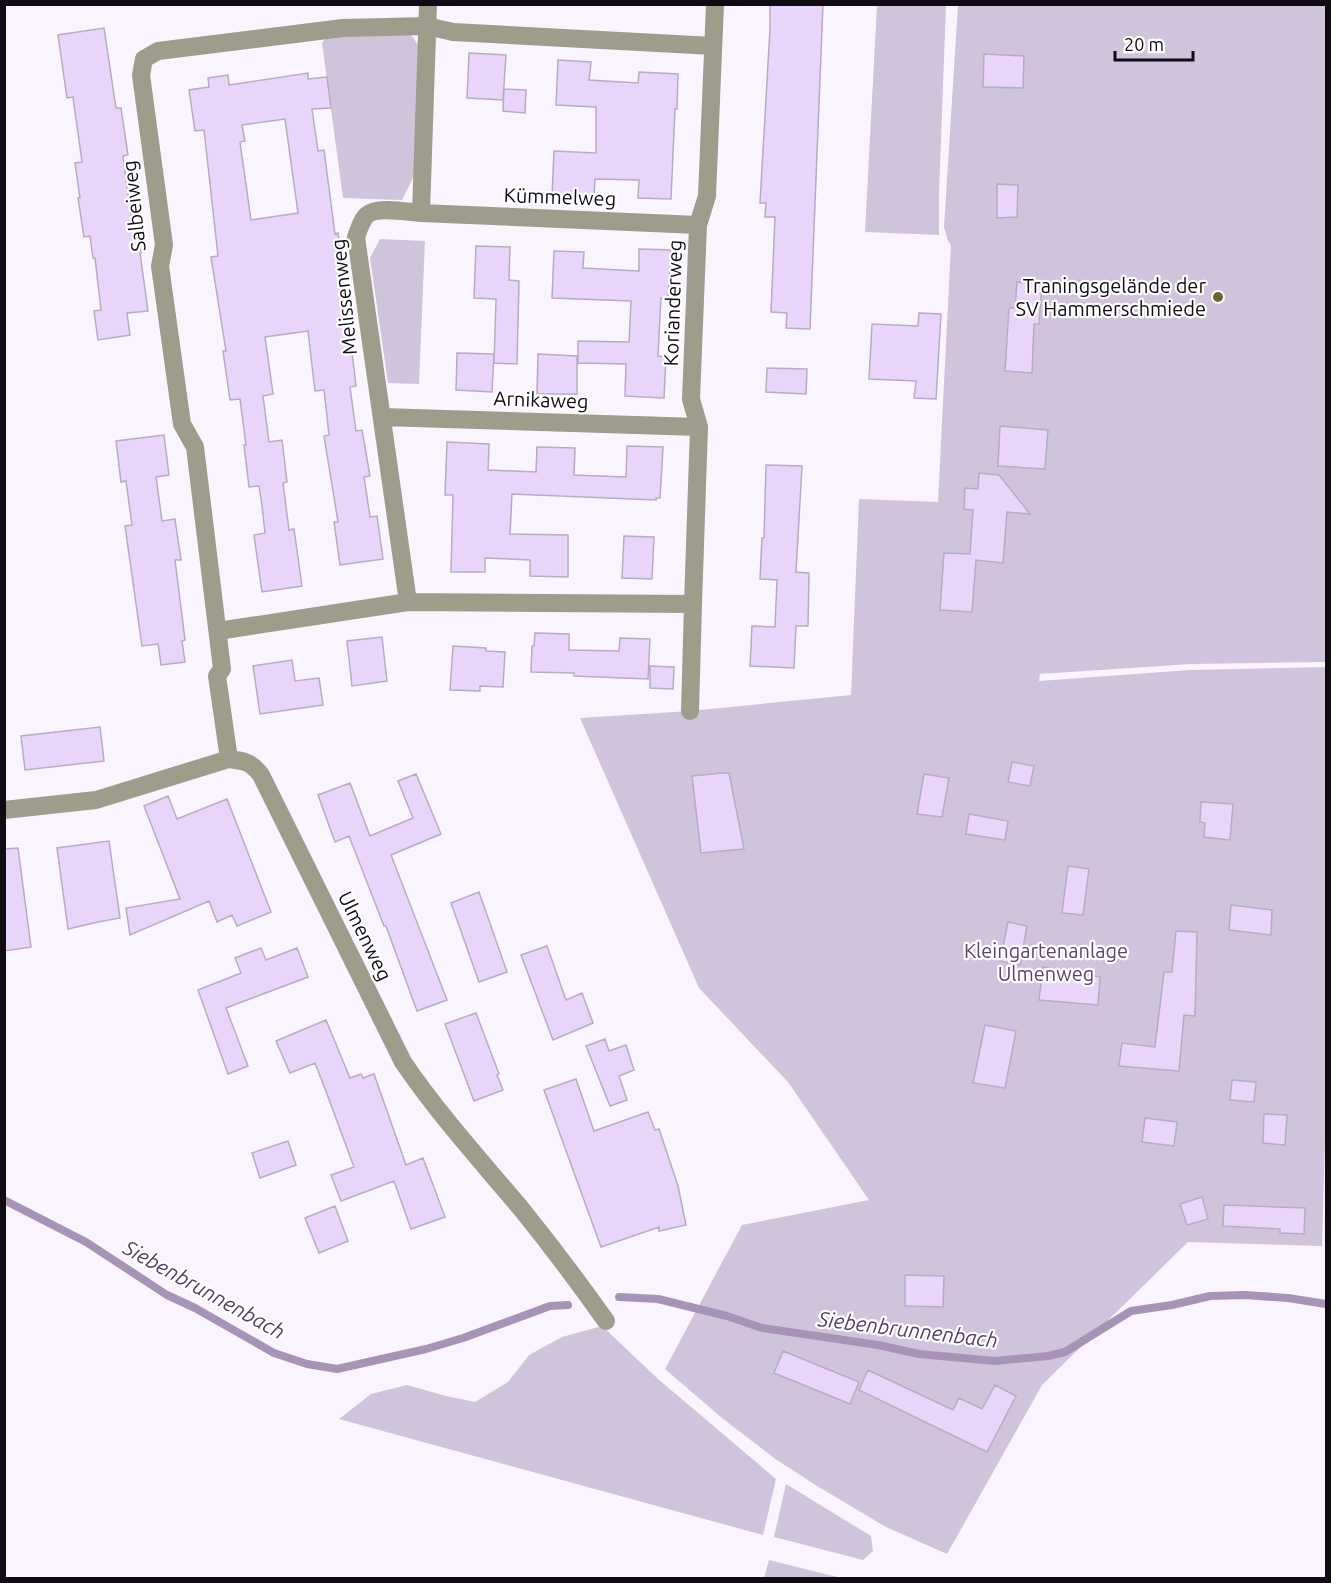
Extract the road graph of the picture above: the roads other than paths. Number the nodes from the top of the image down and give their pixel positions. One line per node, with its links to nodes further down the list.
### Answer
1 (428, 4): 3 (street)
2 (715, 4): 4 (street, Korianderweg)
3 (427, 26): 4 (street, Salbeiweg); 5 (street); 11 (street, Salbeiweg)
4 (713, 46): 6 (street, Korianderweg)
5 (421, 213): 6 (street, Kümmelweg); 7 (street, Melissenweg)
6 (698, 225): 8 (street, Korianderweg)
7 (382, 417): 8 (street, Arnikaweg); 9 (street, Melissenweg)
8 (699, 427): 10 (street, Korianderweg)
9 (408, 602): 10 (street); 11 (street)
10 (693, 604): 12 (street, Korianderweg)
11 (218, 631): 13 (street, Salbeiweg)
12 (690, 711)
13 (229, 759): 14 (street); 15 (street, Ulmenweg)
14 (4, 810)
15 (606, 1321)

